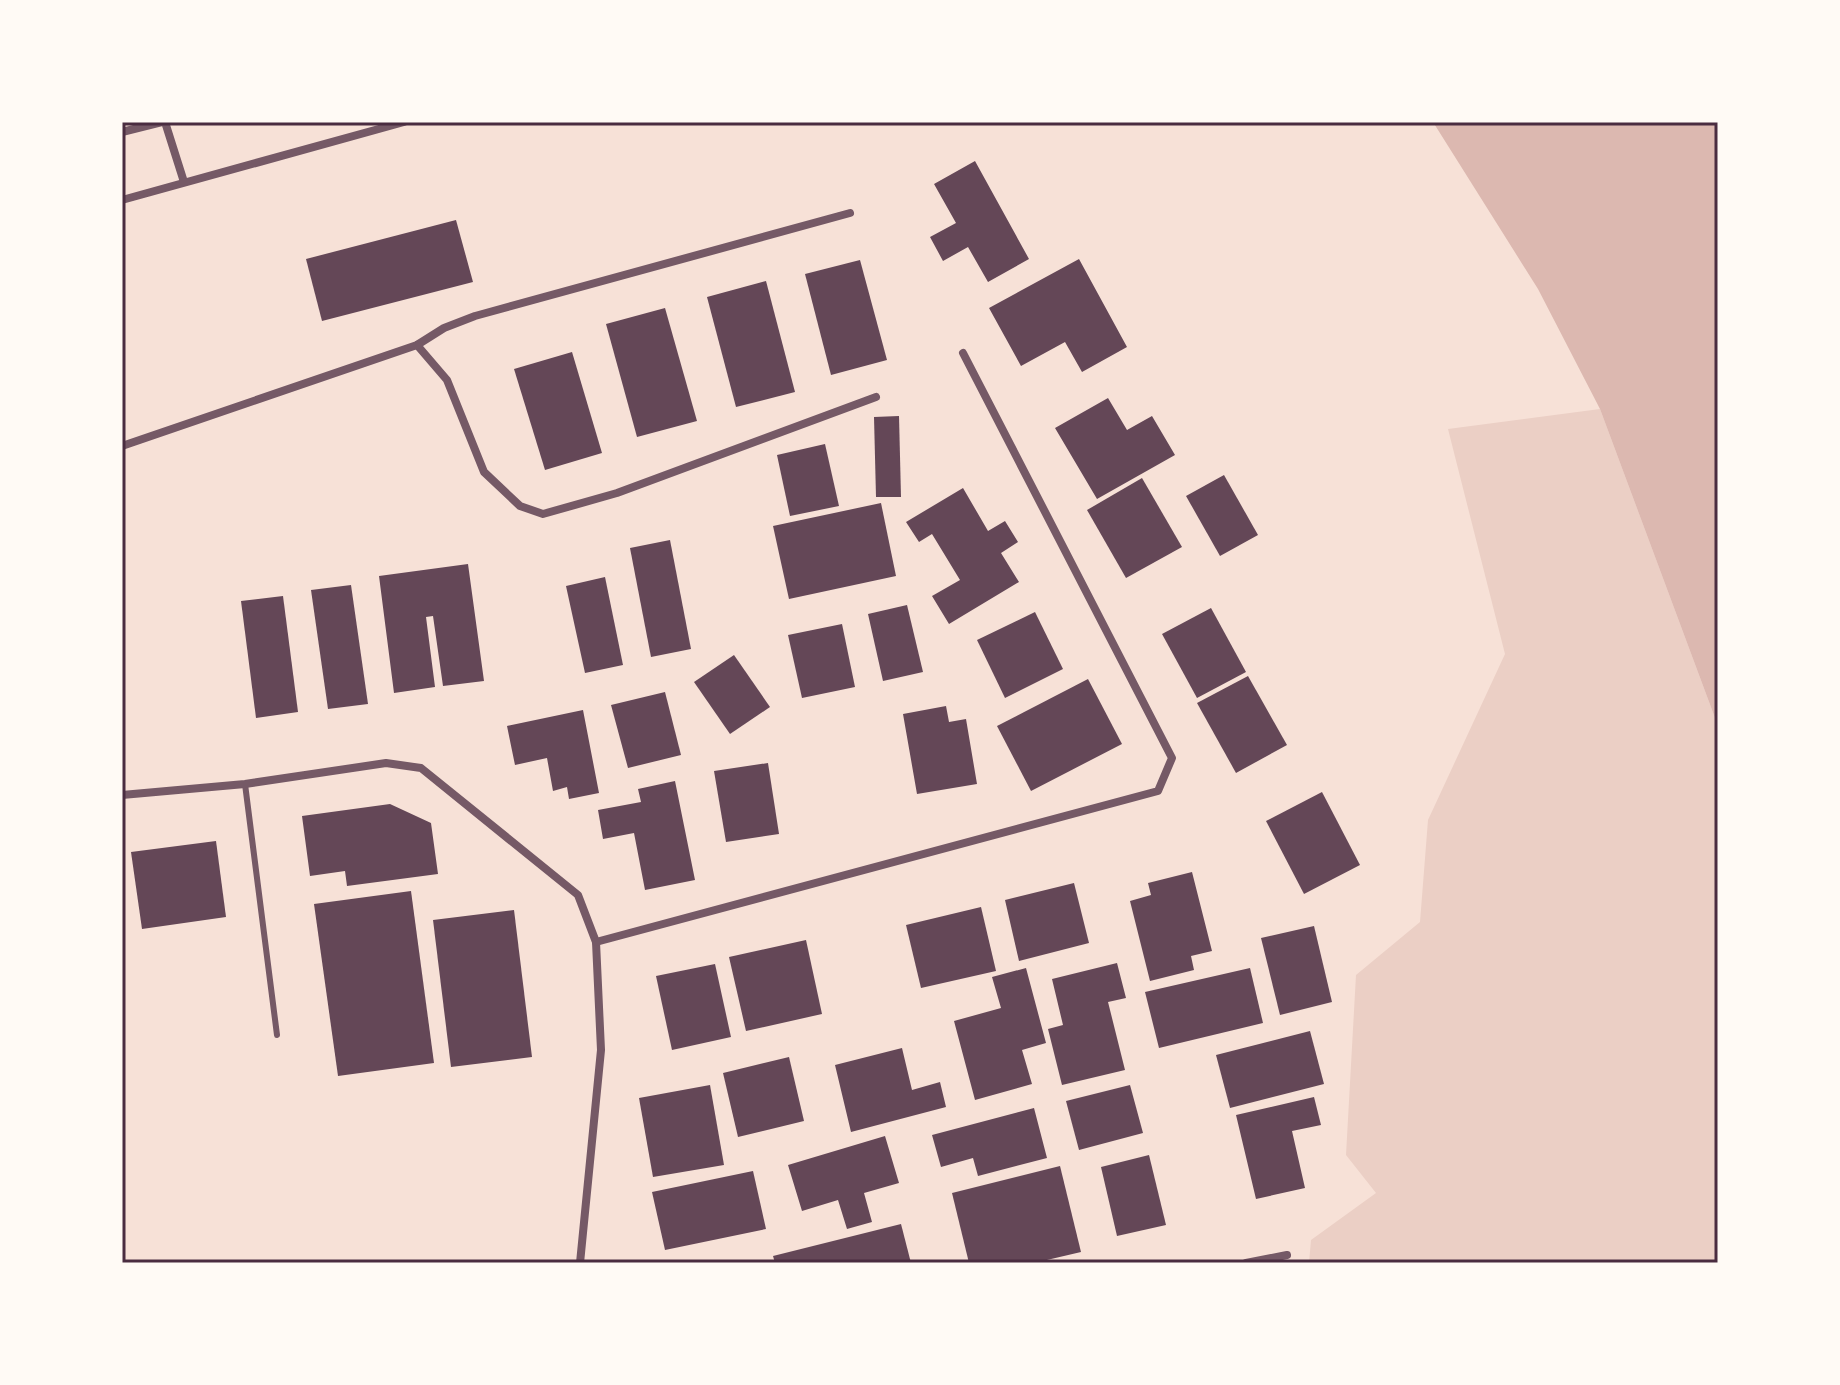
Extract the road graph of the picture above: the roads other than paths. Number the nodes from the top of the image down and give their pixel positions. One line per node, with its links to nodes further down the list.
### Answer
1 (164, 122): 3 (street); 4 (street)
2 (404, 122): 4 (street)
3 (122, 132)
4 (184, 182): 5 (street)
5 (122, 200)
6 (850, 213): 7 (street)
7 (417, 345): 9 (street); 10 (street)
8 (963, 353): 13 (street)
9 (876, 397)
10 (122, 446)
11 (245, 784): 12 (street); 13 (street); 14 (lane)
12 (122, 795)
13 (596, 942): 16 (street)
14 (277, 1035)
15 (1287, 1255): 17 (street)
16 (580, 1263)
17 (1246, 1263)

